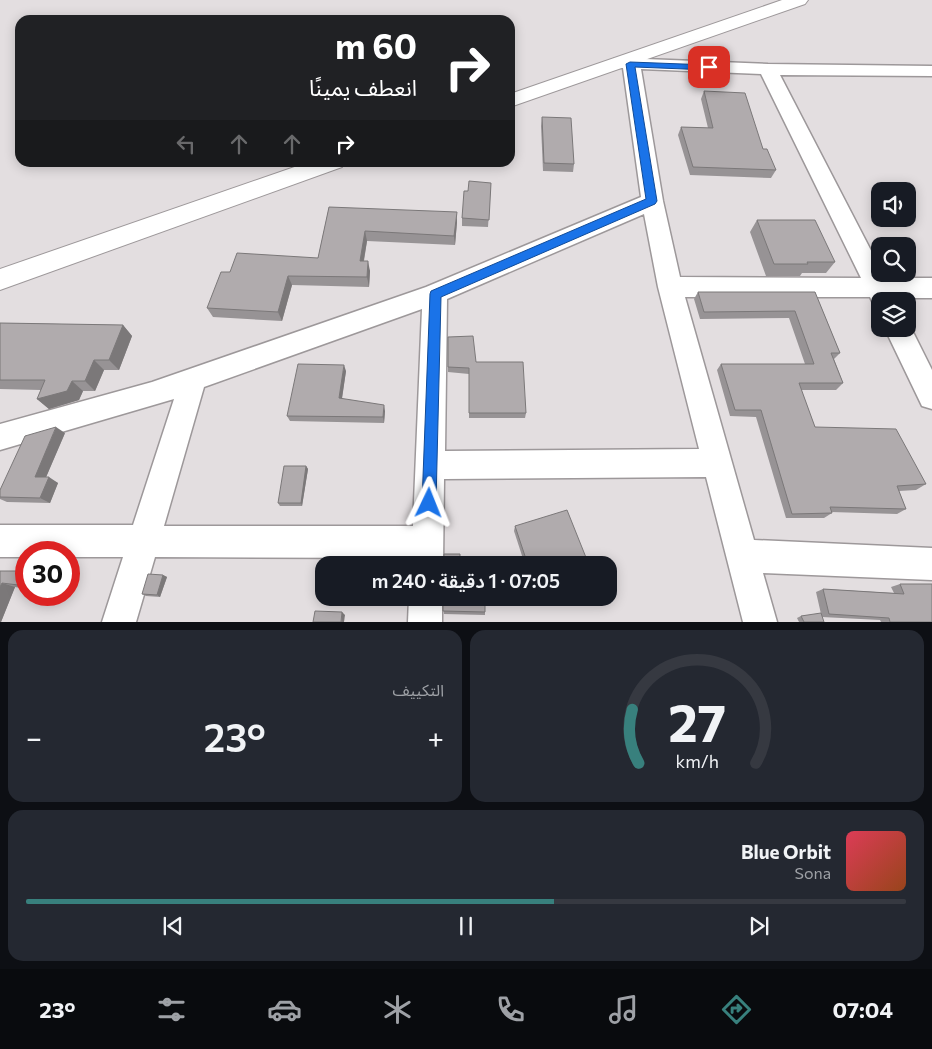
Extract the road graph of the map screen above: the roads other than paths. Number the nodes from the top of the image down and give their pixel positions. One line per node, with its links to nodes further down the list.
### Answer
1 (800, 0): 2 (main road)
2 (625, 64): 3 (street); 5 (main road); 7 (street)
3 (768, 69): 4 (street); 11 (street)
4 (932, 71)
5 (515, 99)
6 (320, 167): 8 (main road)
7 (652, 201): 9 (street); 13 (street)
8 (3, 283)
9 (670, 287): 14 (street); 19 (street)
10 (932, 288): 12 (street)
11 (880, 292)
12 (903, 292)
13 (435, 294): 16 (street); 20 (street)
14 (871, 295)
15 (902, 337): 17 (street)
16 (193, 380): 18 (street); 22 (street)
17 (932, 397)
18 (0, 437)
19 (717, 463): 20 (street); 24 (street)
20 (430, 465): 23 (street)
21 (0, 541): 22 (street)
22 (144, 542): 23 (street); 27 (street)
23 (427, 553)
24 (742, 556): 25 (street); 29 (street)
25 (932, 564)
26 (426, 606): 28 (street)
27 (120, 622)
28 (425, 622)
29 (760, 622)

